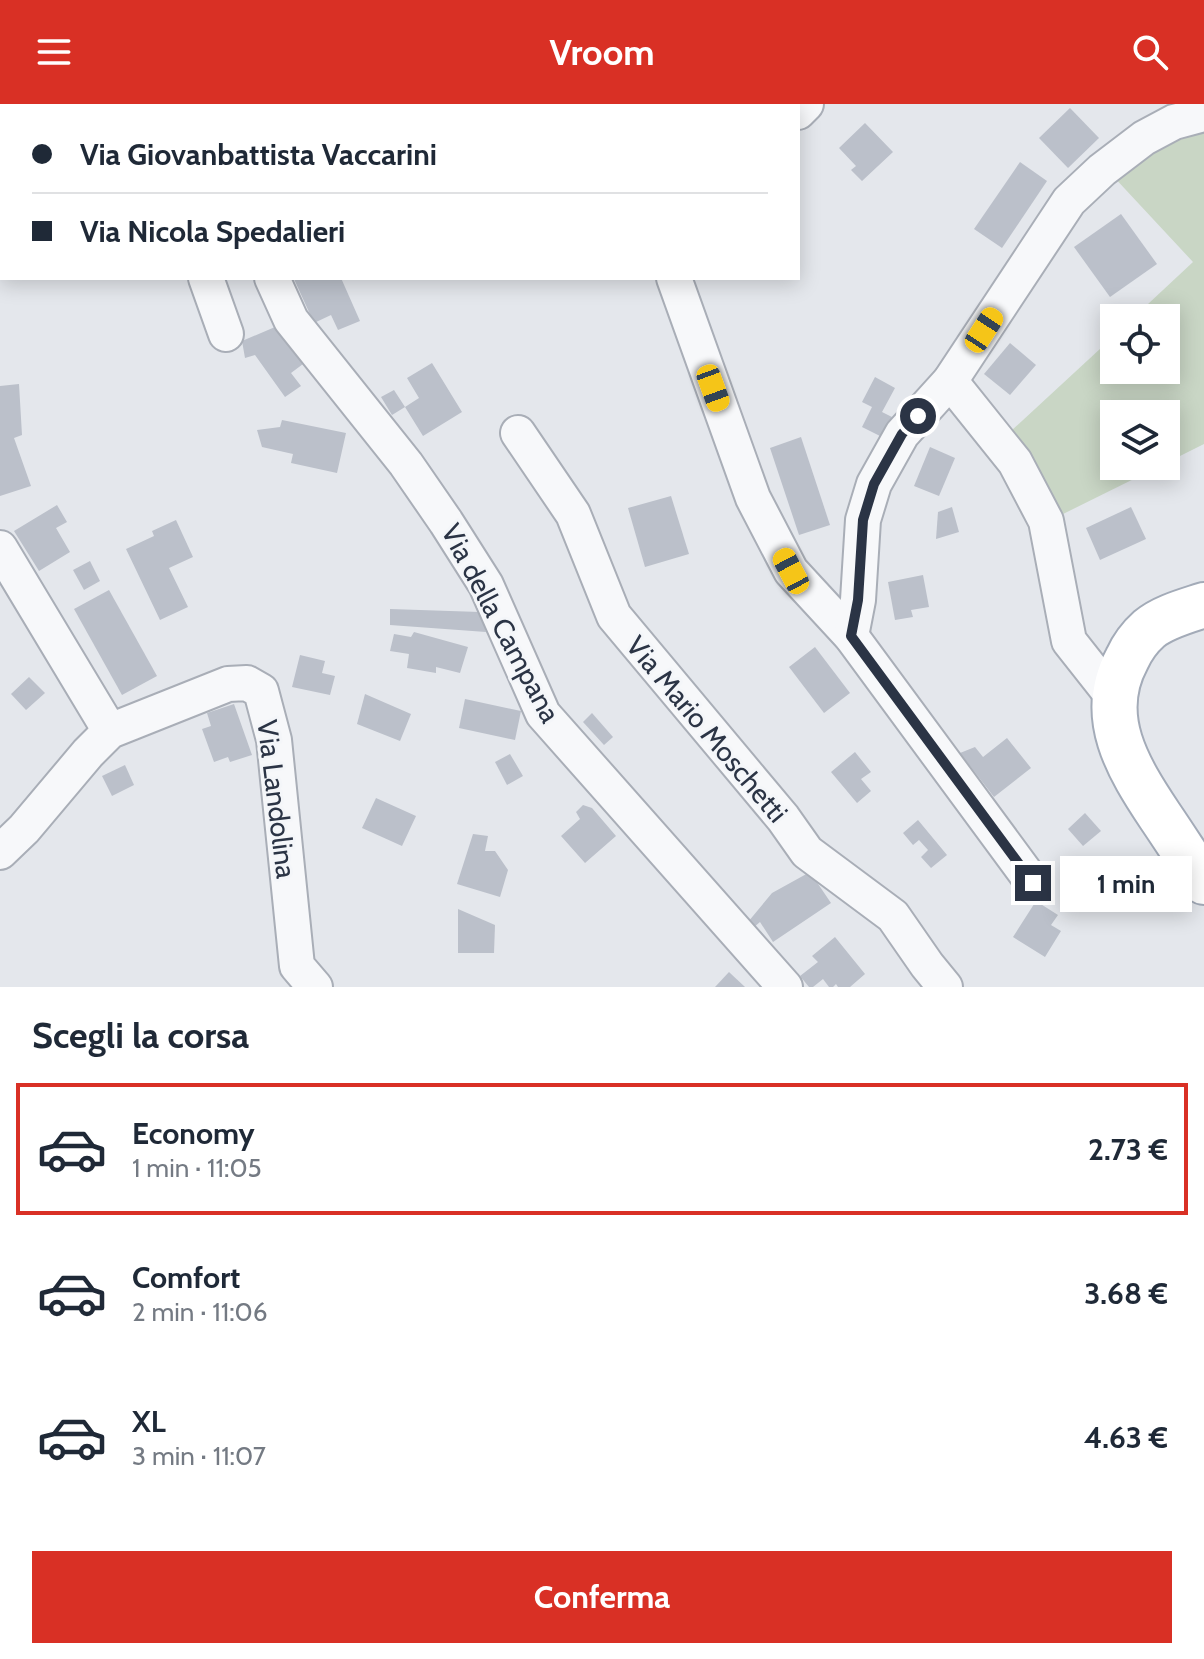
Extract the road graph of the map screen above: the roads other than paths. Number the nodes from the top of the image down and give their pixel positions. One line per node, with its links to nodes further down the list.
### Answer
1 (1204, 114): 6 (street)
2 (207, 280): 5 (street)
3 (273, 280): 17 (street, Via della Campana)
4 (675, 280): 10 (street)
5 (226, 334)
6 (950, 381): 10 (street); 11 (street)
7 (518, 433): 18 (street, Via Mario Moschetti)
8 (0, 548): 12 (street)
9 (1204, 605): 11 (main road)
10 (851, 636): 15 (street)
11 (1114, 698): 14 (main road)
12 (110, 731): 13 (street, Via Landolina); 16 (street, Via Landolina)
13 (0, 852)
14 (1204, 882)
15 (1033, 883)
16 (315, 987)
17 (785, 987)
18 (945, 987)

